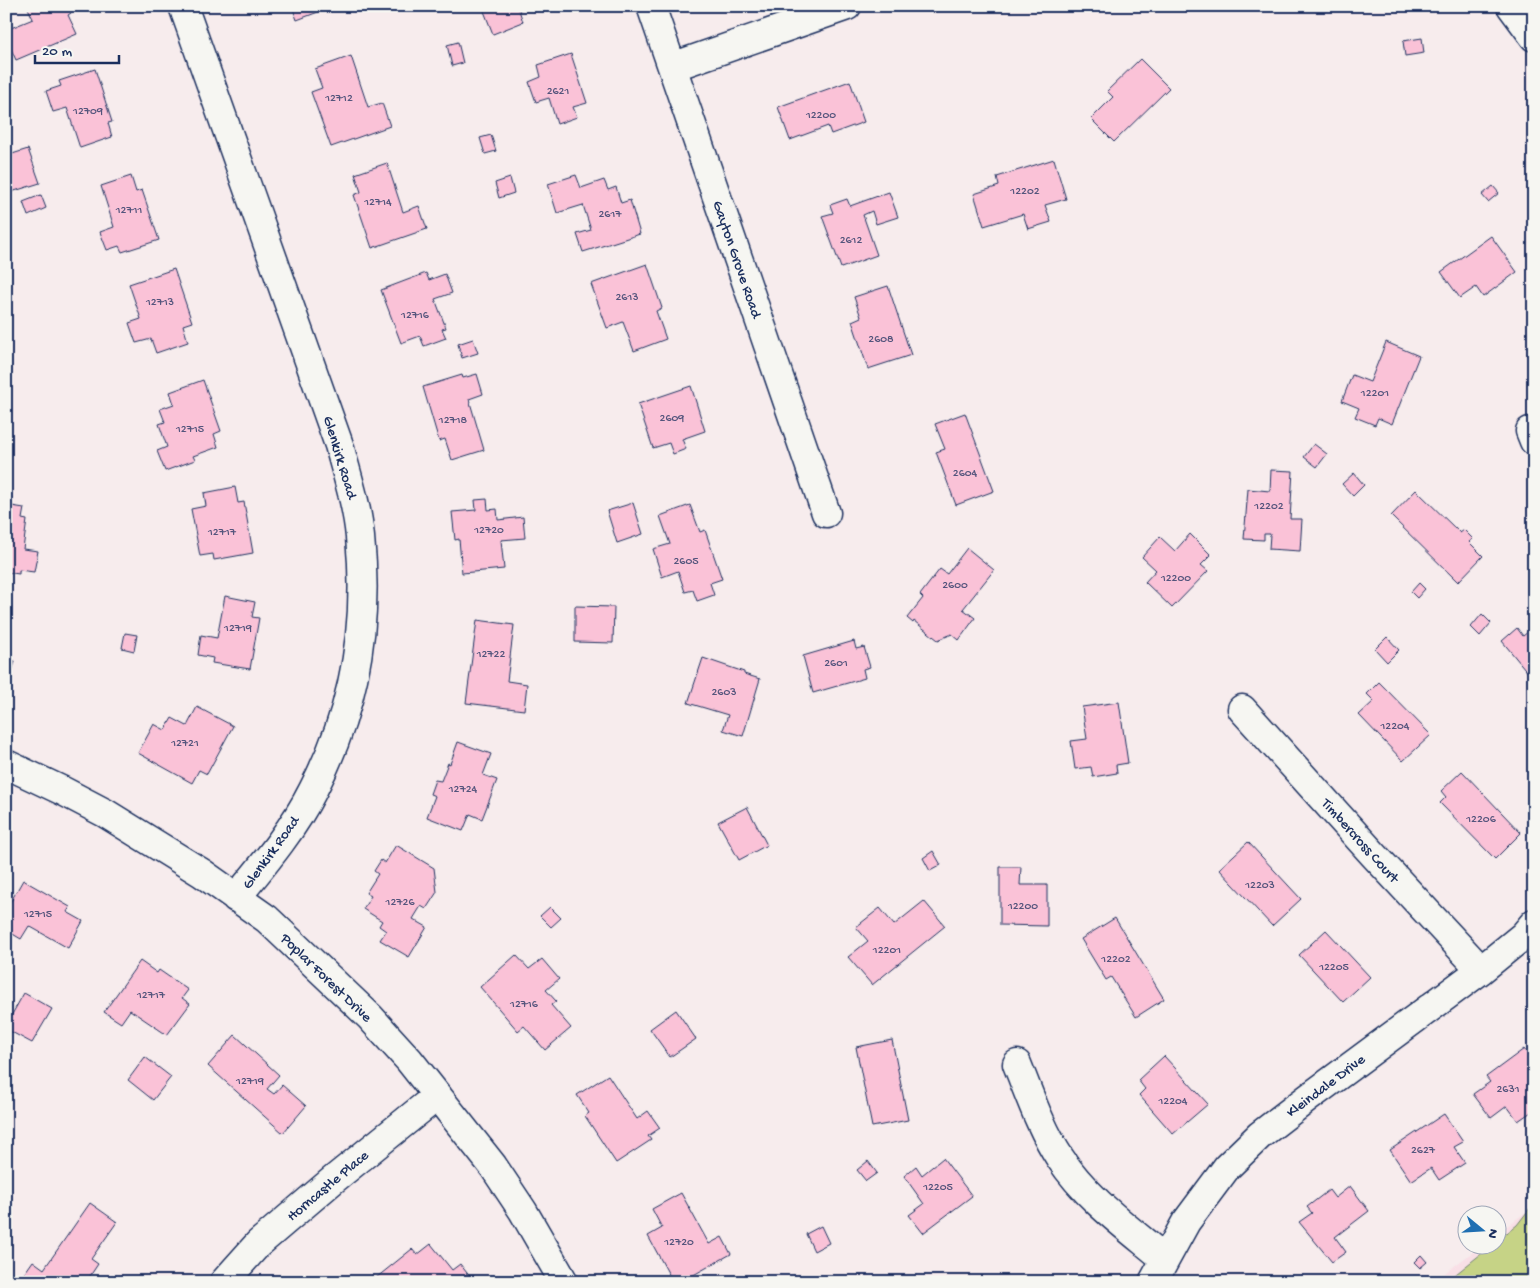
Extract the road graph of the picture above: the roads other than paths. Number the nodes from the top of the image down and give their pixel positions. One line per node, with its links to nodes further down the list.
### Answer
1 (183, 6): 10 (street, Glenkirk Road)
2 (651, 6): 6 (street, Gayton Grove Road)
3 (847, 6): 6 (street)
4 (1510, 6): 5 (street)
5 (1534, 37)
6 (672, 67): 7 (street, Gayton Grove Road)
7 (826, 513)
8 (1242, 708): 12 (street, Timbercross Court)
9 (6, 764): 10 (street, Poplar Forest Drive)
10 (236, 898): 14 (street, Poplar Forest Drive)
11 (1534, 923): 12 (street, Kleindale Drive)
12 (1480, 970): 15 (street, Kleindale Drive)
13 (1018, 1064): 15 (street)
14 (437, 1096): 16 (street, Horncastle Place); 17 (street, Poplar Forest Drive)
15 (1159, 1270)
16 (224, 1282)
17 (564, 1282)

